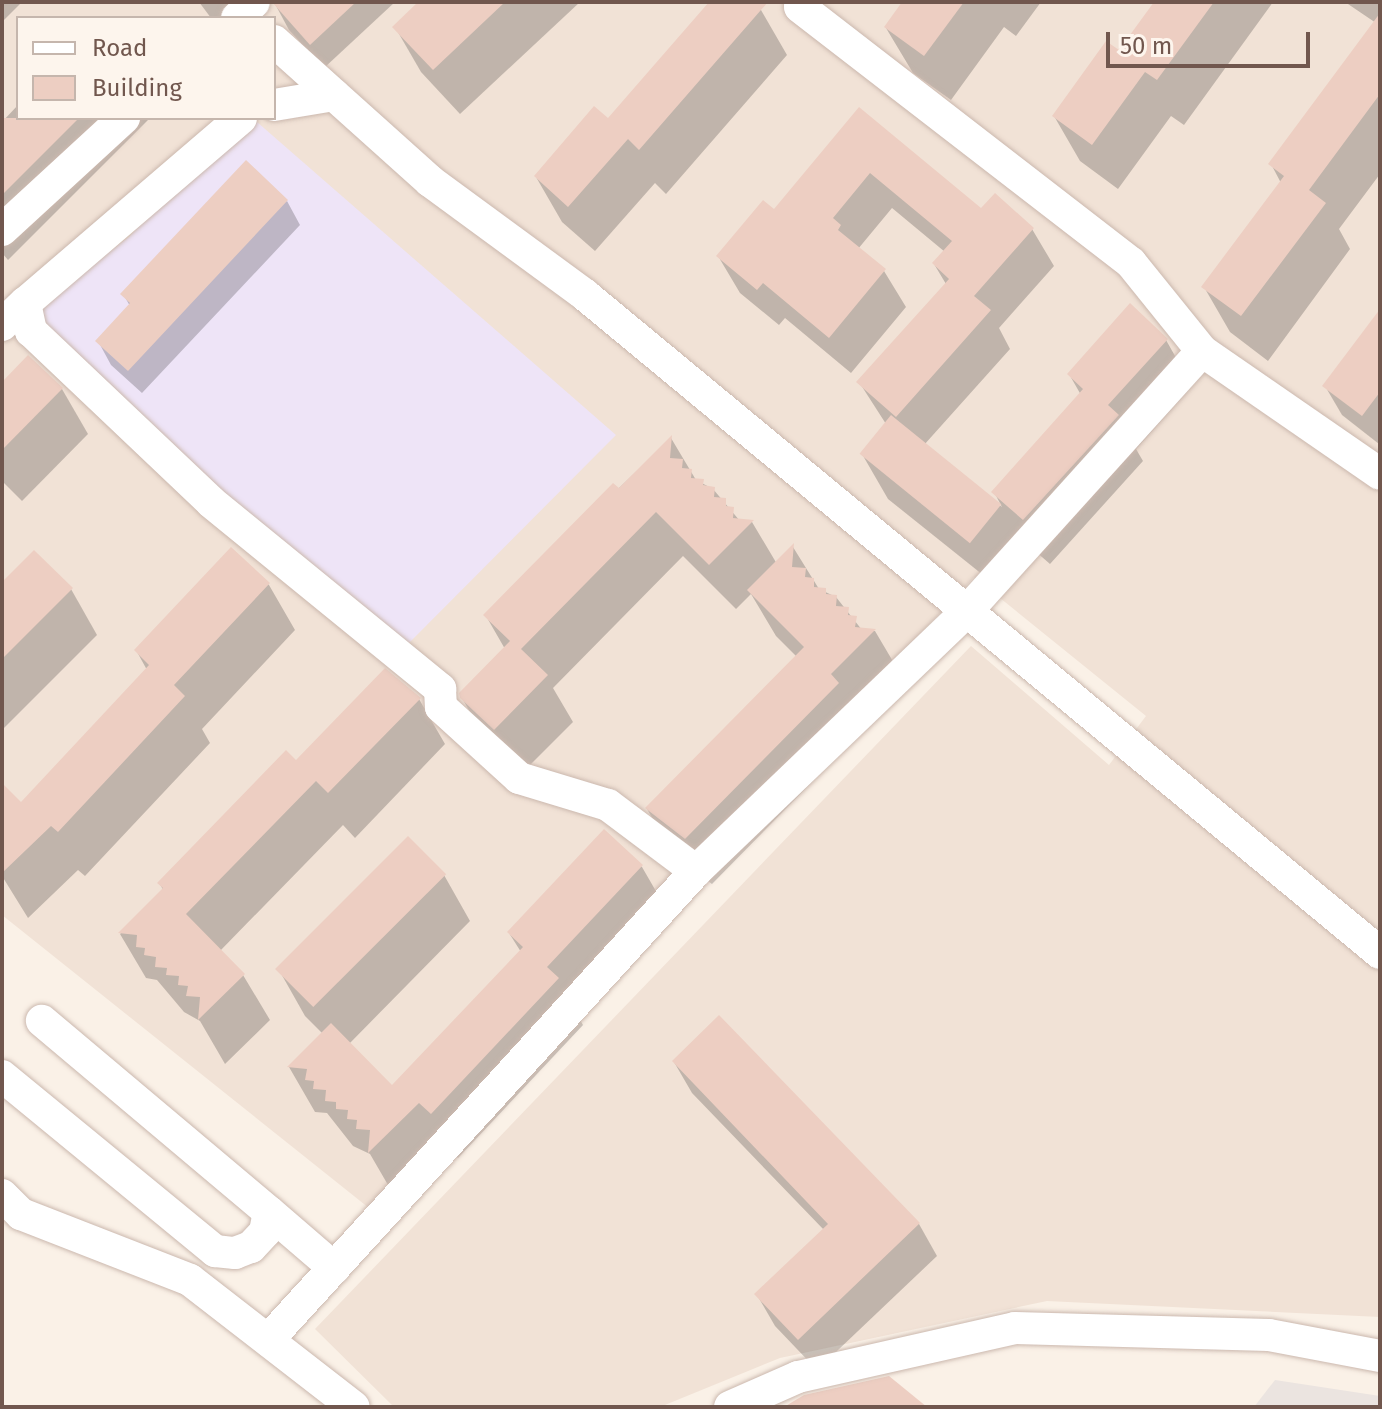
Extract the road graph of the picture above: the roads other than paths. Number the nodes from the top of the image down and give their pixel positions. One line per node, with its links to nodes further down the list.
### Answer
1 (804, 2): 10 (street)
2 (276, 43): 3 (street)
3 (334, 95): 4 (street); 12 (street)
4 (276, 105)
5 (122, 120): 7 (street)
6 (239, 120): 8 (street)
7 (2, 230)
8 (25, 303): 9 (street); 13 (street)
9 (2, 325)
10 (1202, 351): 11 (street); 12 (street)
11 (1380, 474)
12 (968, 610): 13 (street); 14 (street)
13 (696, 871): 19 (street)
14 (1380, 953)
15 (42, 1021): 18 (street)
16 (2, 1076): 18 (street)
17 (2, 1195): 20 (street)
18 (269, 1212): 19 (street)
19 (334, 1268): 20 (street)
20 (268, 1340): 22 (street)
21 (1380, 1356): 23 (street)
22 (354, 1407)
23 (730, 1407)

